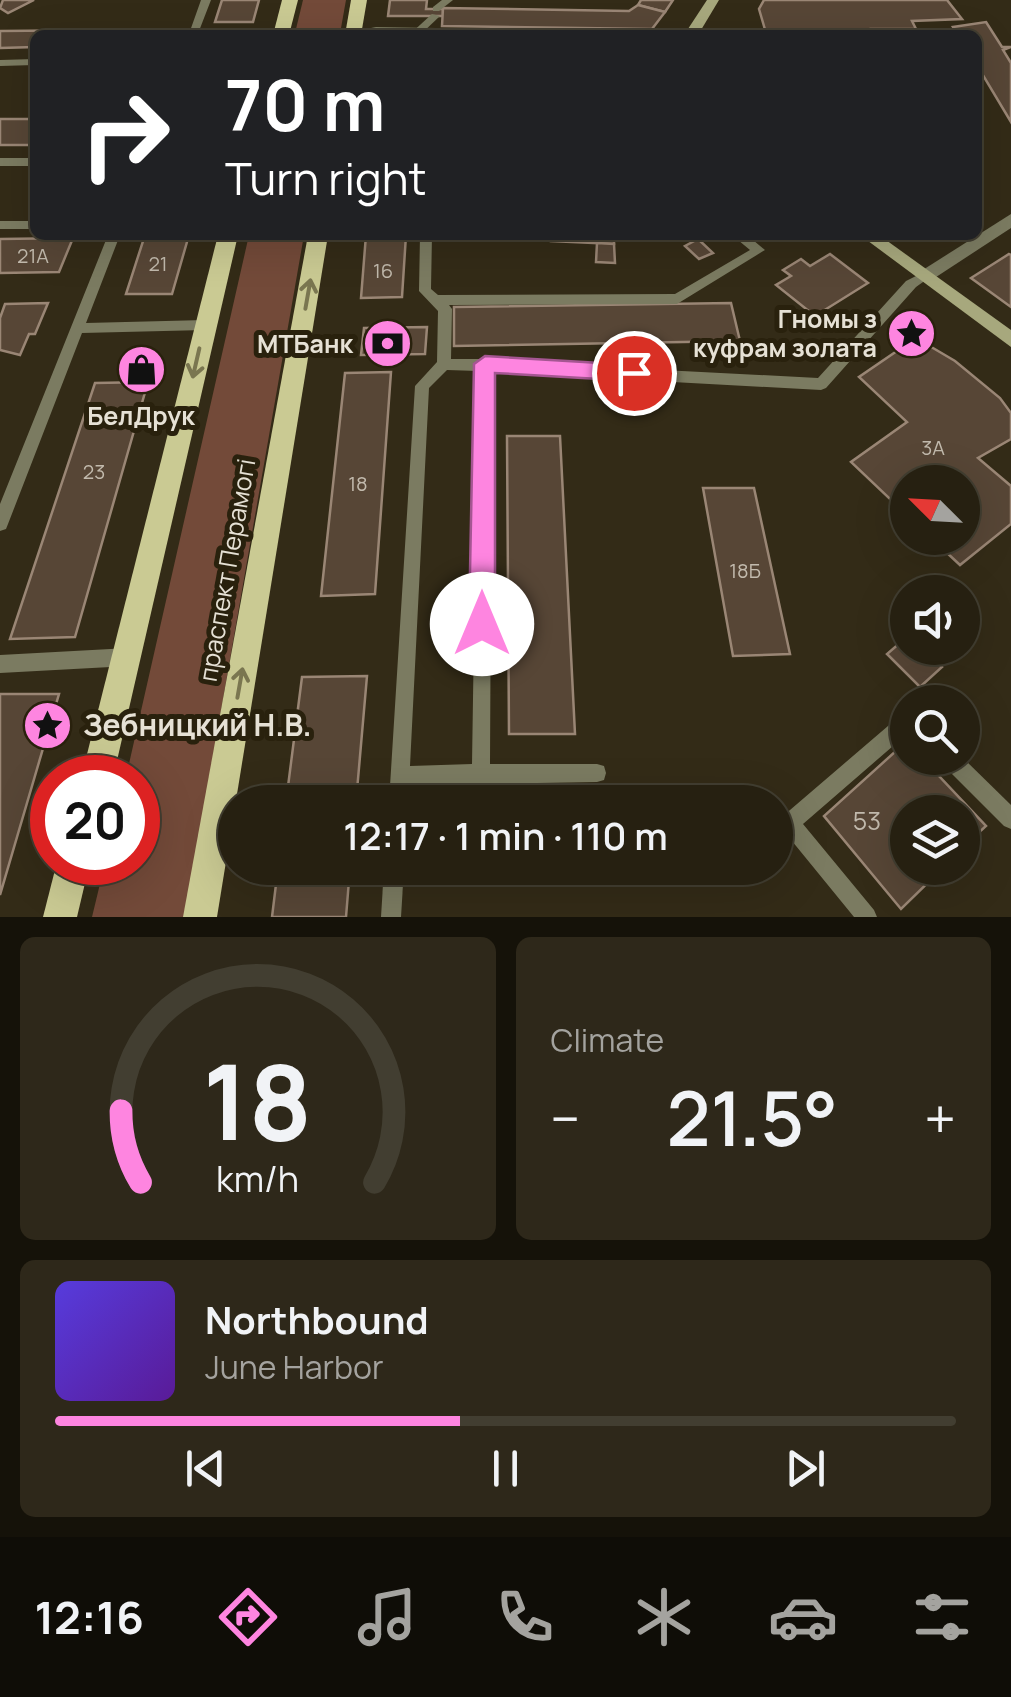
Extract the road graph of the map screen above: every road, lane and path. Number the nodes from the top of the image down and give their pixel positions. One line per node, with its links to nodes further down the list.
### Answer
1 (206, 0): 6 (lane)
2 (290, 0): 7 (main road)
3 (359, 0): 8 (main road)
4 (448, 0): 9 (lane)
5 (713, 0): 10 (street)
6 (195, 30)
7 (282, 30)
8 (354, 30)
9 (420, 30)
10 (694, 30)
11 (30, 62): 12 (lane)
12 (0, 63)
13 (0, 162): 14 (lane)
14 (30, 162)
15 (1011, 220): 18 (street)
16 (30, 225): 17 (lane)
17 (0, 226)
18 (982, 239)
19 (112, 240): 29 (lane)
20 (227, 240): 28 (main road)
21 (317, 240): 49 (main road, праспект Перамогі, one-way to 21)
22 (426, 240): 27 (lane)
23 (745, 240): 27 (lane)
24 (875, 240): 26 (street)
25 (980, 240): 26 (street)
26 (924, 277): 30 (street); 32 (lane)
27 (434, 300): 31 (lane)
28 (205, 324): 29 (lane); 36 (main road, one-way to 36)
29 (76, 328): 34 (lane)
30 (1011, 340)
31 (444, 364): 32 (lane); 43 (lane)
32 (485, 364): 40 (lane)
33 (0, 478): 34 (lane)
34 (18, 478): 35 (lane)
35 (0, 524)
36 (129, 657): 37 (lane); 39 (main road)
37 (0, 664)
38 (890, 736): 51 (lane)
39 (103, 755)
40 (481, 773): 41 (lane); 43 (lane)
41 (596, 773)
42 (967, 775): 45 (lane)
43 (401, 776): 44 (lane)
44 (400, 785)
45 (1011, 819)
46 (68, 885): 48 (main road)
47 (393, 885): 50 (lane)
48 (60, 917)
49 (200, 917)
50 (390, 917)
51 (867, 917)

